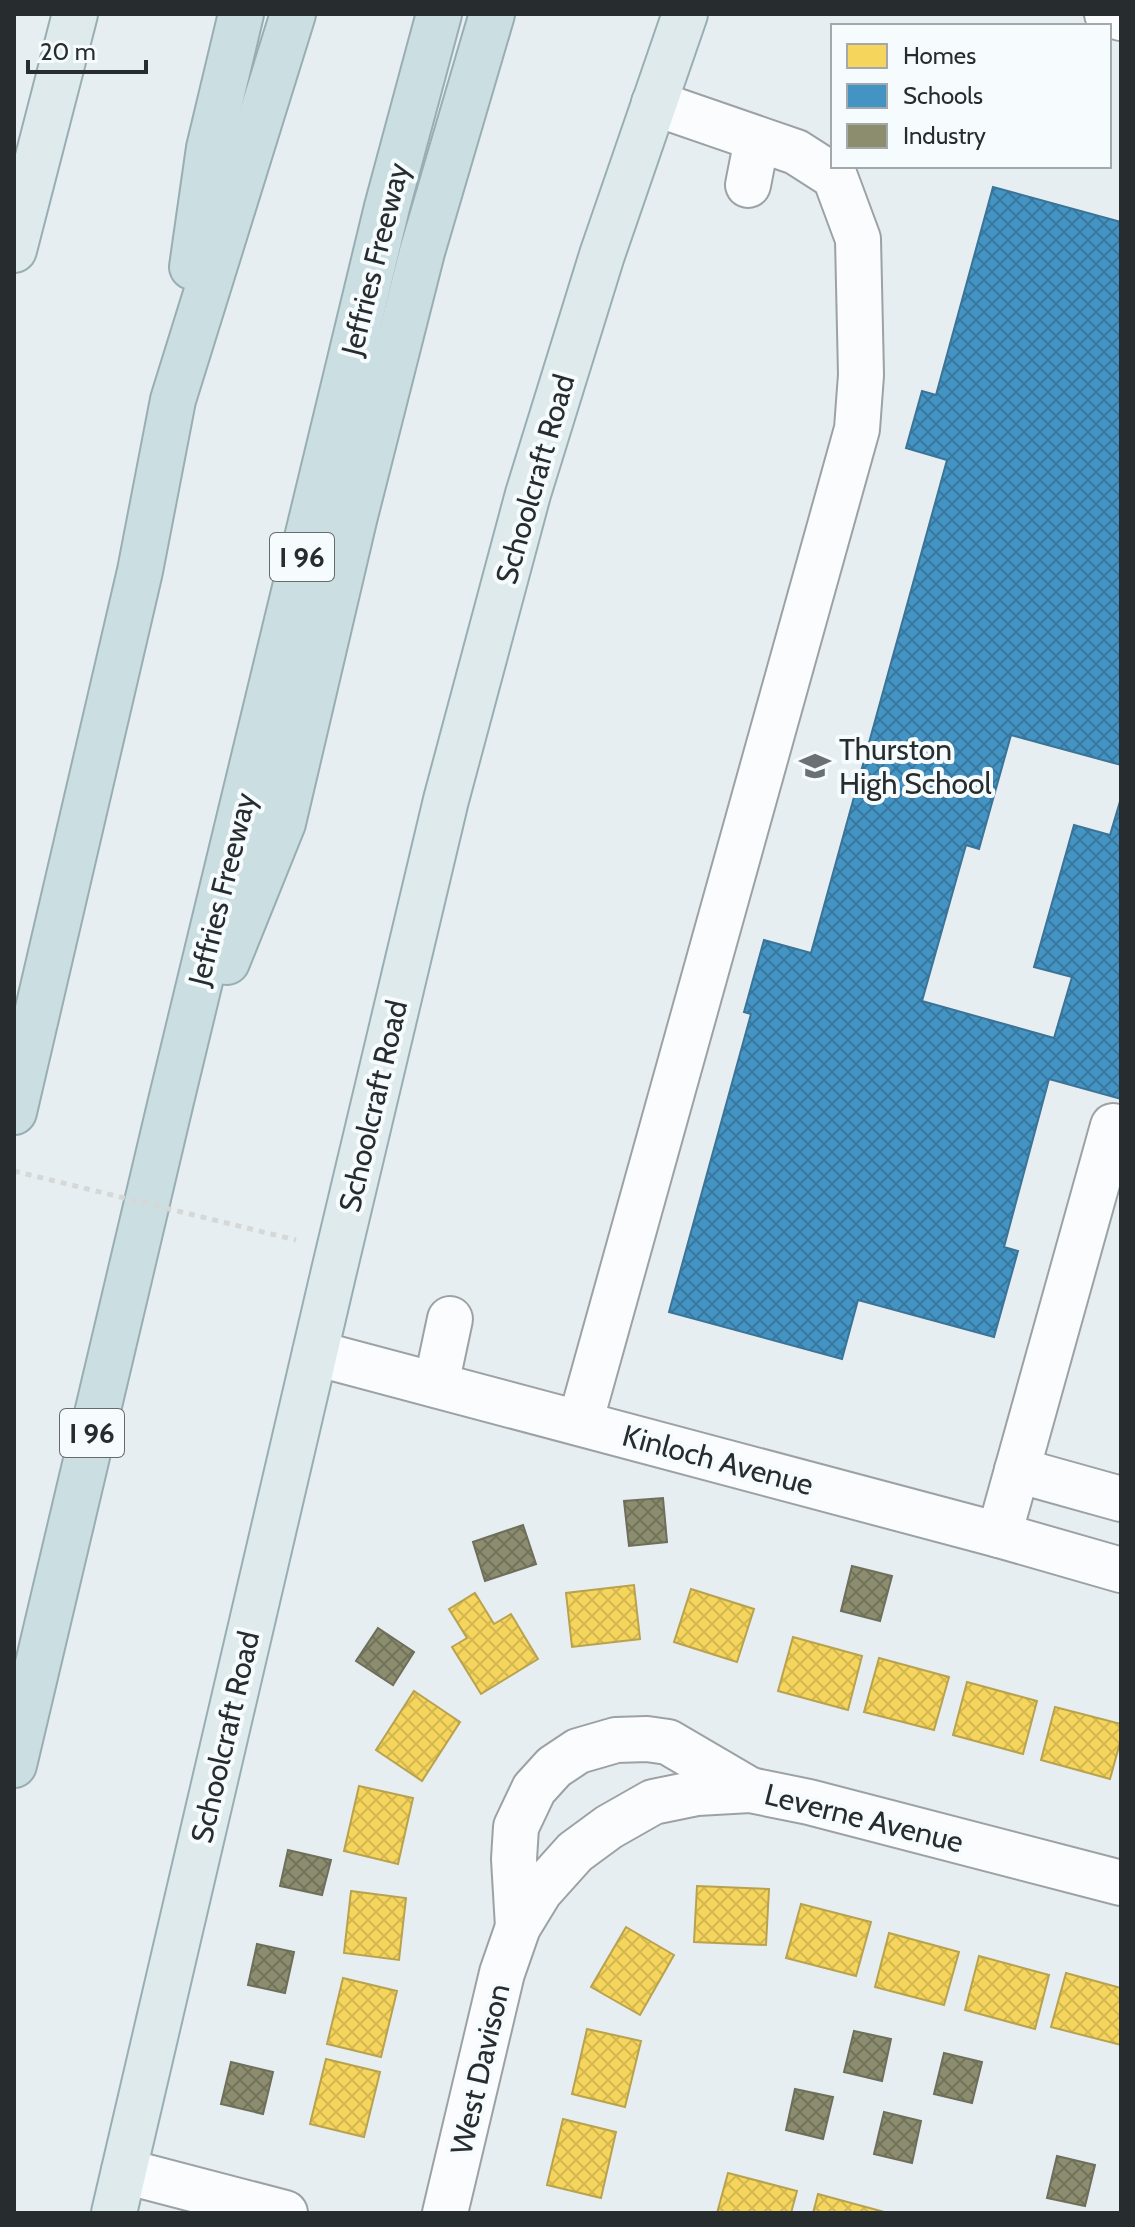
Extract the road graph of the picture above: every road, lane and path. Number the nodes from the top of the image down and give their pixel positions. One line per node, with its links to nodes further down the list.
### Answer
1 (75, 14): 12 (main road)
2 (241, 14): 13 (highway)
3 (293, 14): 13 (highway)
4 (439, 14): 14 (highway, Jeffries Freeway / I 96)
5 (492, 14): 14 (highway)
6 (685, 14): 9 (main road, Schoolcraft Road)
7 (1107, 14): 8 (street)
8 (1121, 18)
9 (654, 103): 10 (street); 20 (main road, Schoolcraft Road)
10 (757, 139): 11 (street); 22 (street)
11 (748, 185)
12 (14, 250)
13 (173, 400): 15 (highway)
14 (171, 1101): 27 (highway, Jeffries Freeway / I 96)
15 (14, 1112)
16 (1113, 1126): 23 (street)
17 (14, 1171): 18 (path, bridge)
18 (296, 1240)
19 (450, 1319): 21 (street)
20 (315, 1353): 21 (street, Kinloch Avenue); 32 (main road, Schoolcraft Road)
21 (436, 1385): 22 (street, Kinloch Avenue)
22 (580, 1423): 25 (street, Kinloch Avenue)
23 (1017, 1470): 24 (street); 25 (street)
24 (1121, 1499)
25 (999, 1535): 26 (street, Kinloch Avenue)
26 (1121, 1570)
27 (14, 1765)
28 (750, 1790): 29 (street, Leverne Avenue); 30 (street, Leverne Avenue); 31 (street, West Davison)
29 (609, 1827): 31 (street, West Davison)
30 (1121, 1883)
31 (518, 1927): 35 (street, West Davison)
32 (124, 2171): 33 (main road, Schoolcraft Road); 34 (street)
33 (114, 2213)
34 (285, 2213)
35 (445, 2213)

